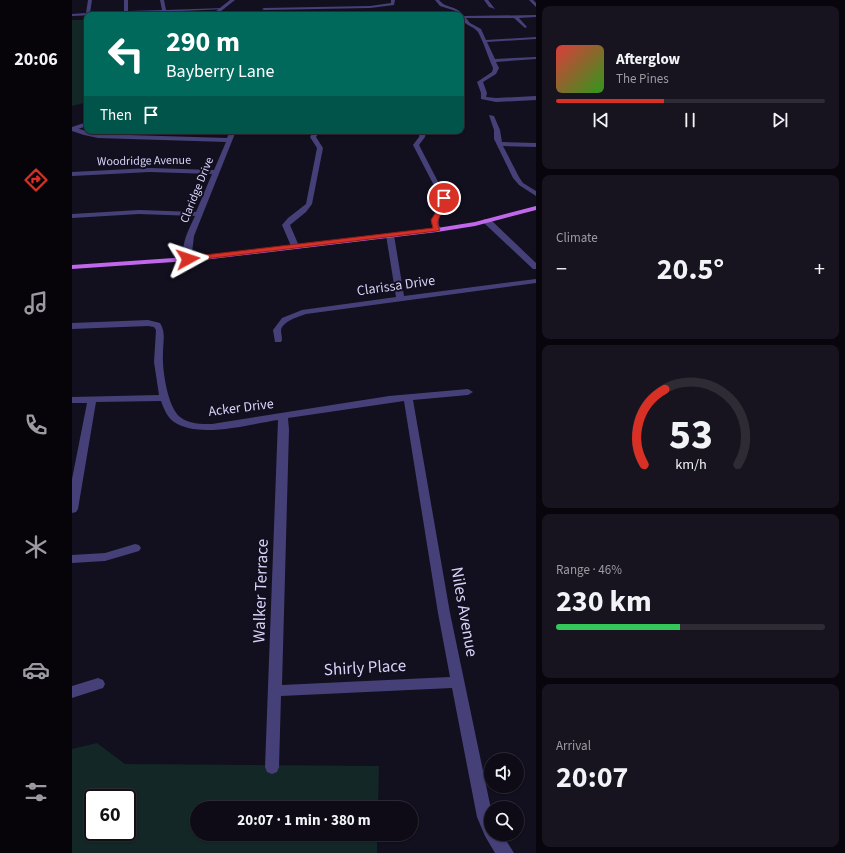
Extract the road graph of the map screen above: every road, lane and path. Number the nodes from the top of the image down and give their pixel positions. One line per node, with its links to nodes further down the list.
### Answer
1 (90, 0): 15 (street)
2 (126, 0): 16 (street)
3 (162, 0): 14 (street)
4 (233, 0): 12 (street)
5 (393, 0): 10 (street)
6 (437, 0): 20 (street)
7 (486, 0): 11 (street)
8 (531, 0): 9 (street)
9 (536, 6)
10 (304, 8): 13 (street); 19 (street)
11 (494, 8)
12 (223, 9): 14 (street); 18 (street)
13 (264, 9)
14 (164, 11): 17 (street)
15 (88, 12)
16 (126, 12)
17 (145, 12)
18 (218, 12)
19 (305, 12)
20 (459, 12)
21 (84, 14): 22 (street)
22 (72, 15)
23 (515, 16): 24 (street); 25 (street); 27 (street)
24 (536, 16)
25 (464, 17)
26 (464, 19): 29 (street)
27 (524, 27)
28 (536, 38): 29 (street)
29 (484, 41): 31 (street)
30 (536, 58): 31 (street)
31 (493, 61): 32 (street)
32 (536, 98)
33 (491, 116): 42 (street)
34 (84, 125): 35 (street)
35 (72, 129): 36 (street)
36 (84, 134)
37 (87, 134): 41 (street)
38 (232, 134): 41 (street, Claridge Drive)
39 (314, 134): 53 (street)
40 (423, 134): 51 (street)
41 (230, 140): 44 (street, Claridge Drive)
42 (500, 144): 43 (street); 46 (street)
43 (536, 145)
44 (216, 172): 45 (street, Woodridge Avenue); 48 (street, Claridge Drive)
45 (72, 174)
46 (536, 194)
47 (536, 208): 50 (main road)
48 (199, 214): 49 (street); 54 (street, Claridge Drive)
49 (72, 216)
50 (487, 221): 51 (main road); 55 (street)
51 (437, 230): 52 (main road)
52 (390, 235): 53 (main road); 58 (street)
53 (295, 246): 54 (main road)
54 (188, 259): 56 (main road)
55 (535, 264)
56 (72, 267)
57 (536, 281): 58 (street, Clarissa Drive)
58 (400, 299): 60 (street, Clarissa Drive)
59 (72, 326): 62 (street, Acker Drive)
60 (278, 340)
61 (468, 392): 63 (street, Acker Drive)
62 (164, 398): 65 (street); 66 (street, Acker Drive)
63 (408, 398): 66 (street, Acker Drive); 70 (street, Niles Avenue)
64 (72, 400): 65 (street)
65 (92, 400): 67 (street)
66 (283, 417): 72 (street, Walker Terrace)
67 (72, 509)
68 (135, 548): 69 (street)
69 (72, 559)
70 (458, 682): 72 (street, Shirly Place); 75 (street, Niles Avenue)
71 (98, 684): 73 (street)
72 (274, 691): 74 (street, Walker Terrace)
73 (72, 692)
74 (272, 767)
75 (484, 807)
76 (497, 841): 77 (street)
77 (506, 853)

